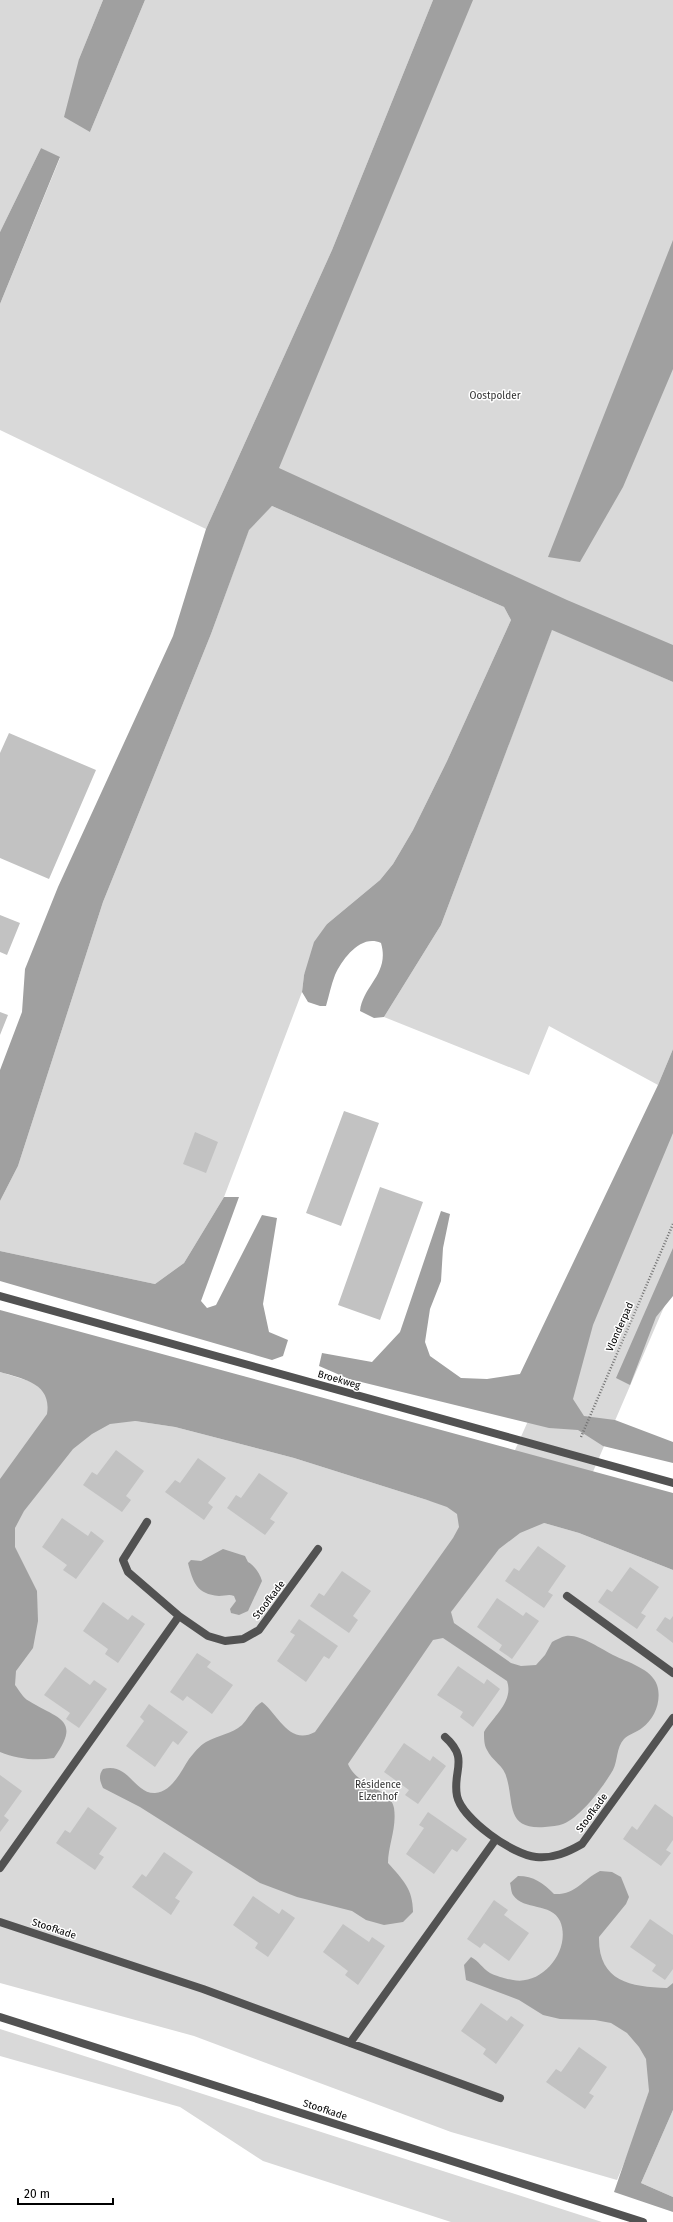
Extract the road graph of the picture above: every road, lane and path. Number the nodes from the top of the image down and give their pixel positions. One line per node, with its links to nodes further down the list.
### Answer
1 (673, 1224): 3 (path, Vlonderpad)
2 (0, 1296): 4 (street, Broekweg)
3 (582, 1436)
4 (673, 1483)
5 (147, 1522): 8 (street, Stoofkade)
6 (318, 1549): 8 (street, Stoofkade)
7 (567, 1596): 9 (street)
8 (179, 1616): 13 (street)
9 (673, 1673)
10 (673, 1718): 12 (street, Stoofkade)
11 (445, 1737): 12 (street, Stoofkade)
12 (496, 1839): 16 (street)
13 (0, 1868)
14 (0, 1922): 16 (street, Stoofkade)
15 (0, 2017): 18 (street, Stoofkade)
16 (350, 2043): 17 (street, Stoofkade)
17 (500, 2098)
18 (643, 2222)

